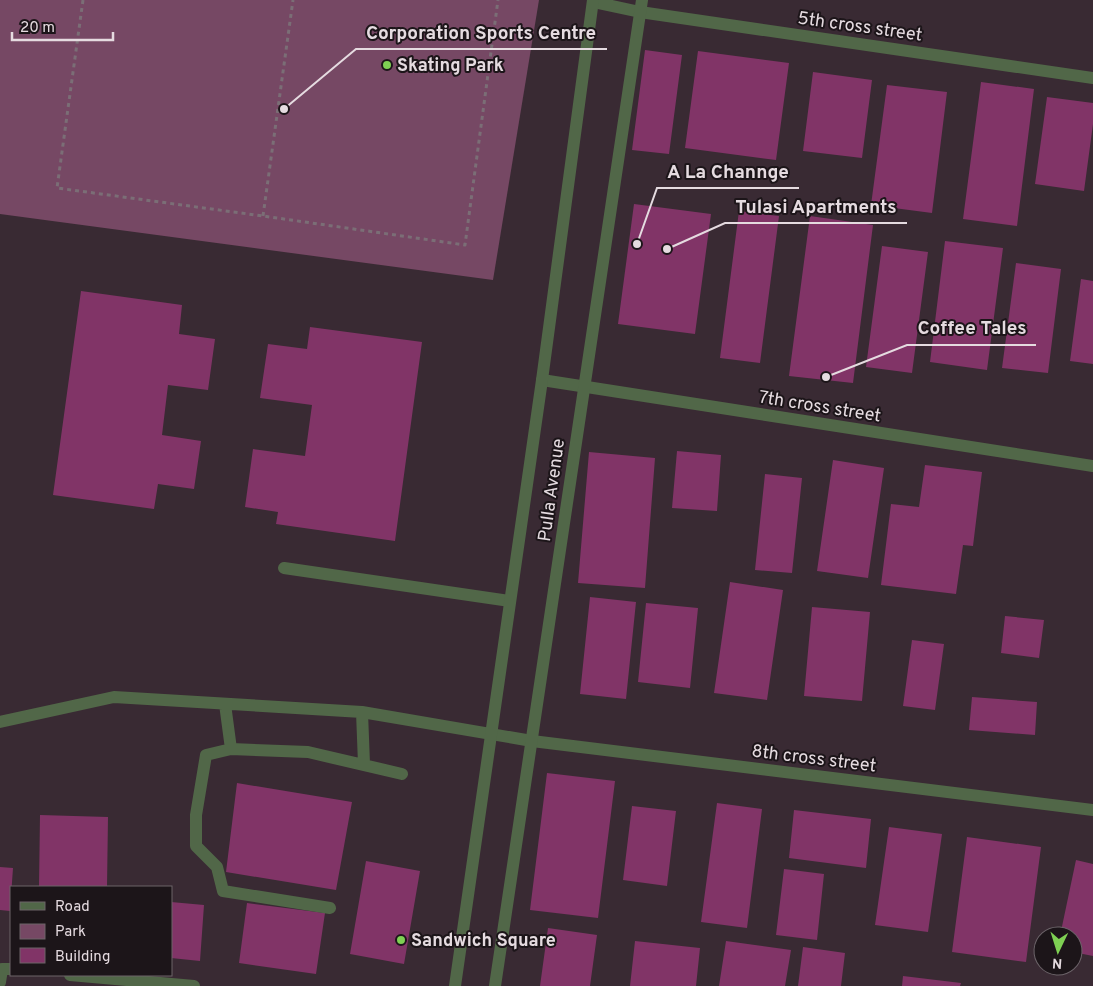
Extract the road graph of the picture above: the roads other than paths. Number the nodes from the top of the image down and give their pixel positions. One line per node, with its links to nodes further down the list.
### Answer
1 (593, 1): 2 (street, 5th cross street); 4 (street, Pulla Avenue)
2 (641, 6): 3 (street, 5th cross street); 5 (street, Pulla Avenue)
3 (1093, 78)
4 (542, 380): 5 (street, 7th cross street); 8 (street, Pulla Avenue)
5 (584, 387): 6 (street, 7th cross street); 13 (street, Pulla Avenue)
6 (1093, 466)
7 (284, 568): 8 (street)
8 (510, 602): 12 (street, Pulla Avenue)
9 (225, 704): 10 (street, 8th cross street); 11 (street, 8th cross street); 14 (street)
10 (362, 712): 12 (street, 8th cross street); 15 (street)
11 (0, 722)
12 (491, 734): 13 (street, 8th cross street); 23 (street, Pulla Avenue)
13 (532, 740): 17 (street, 8th cross street); 24 (street, Pulla Avenue)
14 (231, 749): 15 (street); 18 (street)
15 (364, 764): 16 (street)
16 (402, 774)
17 (1093, 810)
18 (330, 908)
19 (10, 969): 21 (street)
20 (81, 976): 22 (street)
21 (0, 982)
22 (194, 986)
23 (455, 986)
24 (495, 986)

